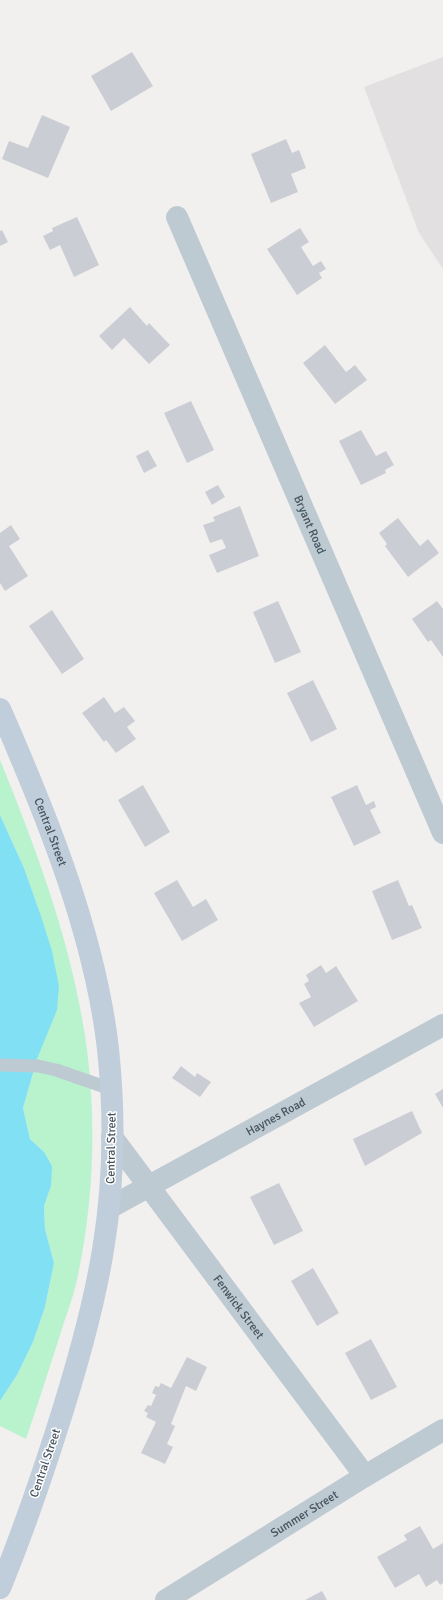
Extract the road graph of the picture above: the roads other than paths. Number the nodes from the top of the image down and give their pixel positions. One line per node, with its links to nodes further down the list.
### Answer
1 (177, 217): 3 (street, Bryant Road)
2 (0, 709): 6 (main road, Central Street)
3 (443, 833)
4 (443, 1025): 8 (street, Haynes Road)
5 (0, 1065): 6 (lane)
6 (111, 1090): 7 (main road, Central Street)
7 (112, 1137): 8 (street, Fenwick Street); 9 (main road, Central Street)
8 (148, 1187): 9 (street, Haynes Road); 11 (street, Fenwick Street)
9 (109, 1208): 12 (main road, Central Street)
10 (443, 1430): 11 (street, Summer Street)
11 (365, 1476): 13 (street, Summer Street)
12 (0, 1588)
13 (166, 1600)

